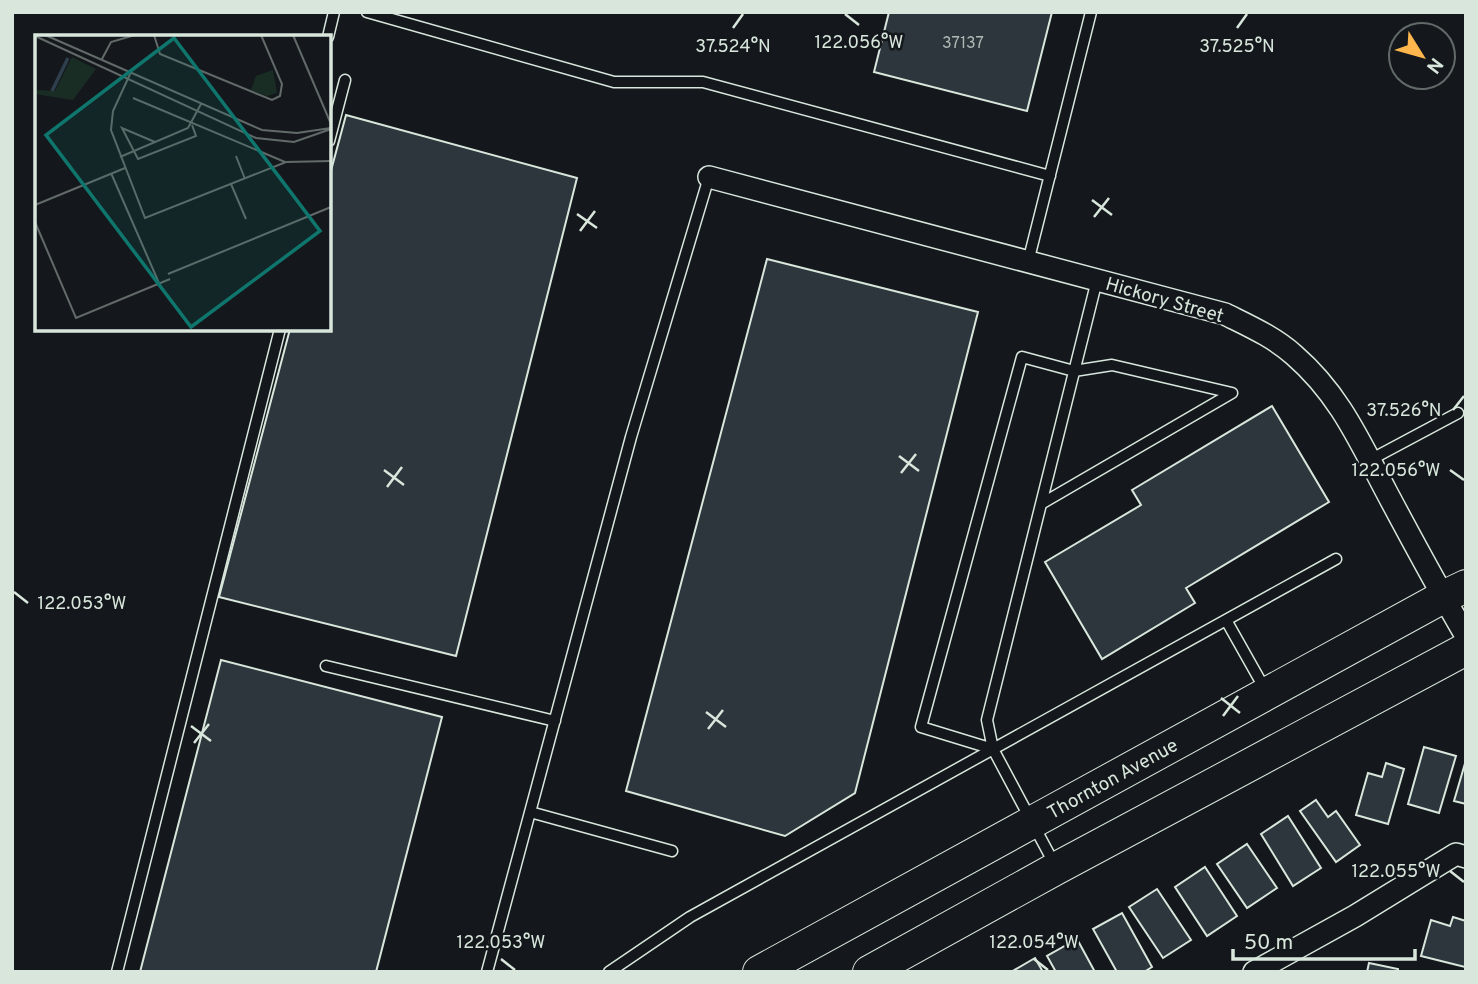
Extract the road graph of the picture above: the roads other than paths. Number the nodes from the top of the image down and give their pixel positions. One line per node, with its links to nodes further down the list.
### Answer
1 (334, 12): 4 (lane)
2 (367, 12): 7 (lane)
3 (1091, 12): 7 (lane)
4 (328, 35)
5 (345, 80): 6 (lane)
6 (331, 133)
7 (1050, 176): 9 (lane)
8 (709, 177): 9 (street, Hickory Street); 23 (lane)
9 (1028, 262): 10 (street, Hickory Street)
10 (1097, 280): 12 (lane); 14 (street, Hickory Street)
11 (279, 331): 30 (lane)
12 (1074, 371): 15 (lane); 15 (lane); 24 (lane)
13 (1458, 412): 14 (lane)
14 (1370, 460): 17 (street, Hickory Street)
15 (1041, 504): 24 (lane)
16 (1336, 559): 18 (lane)
17 (1454, 592): 19 (street, Hickory Street); 22 (main road, Thornton Avenue)
18 (1226, 620): 22 (lane); 24 (lane)
19 (1466, 636)
20 (1466, 649): 29 (main road)
21 (326, 666): 23 (lane)
22 (1267, 693): 26 (main road, Thornton Avenue)
23 (555, 721): 25 (lane)
24 (993, 749): 26 (lane); 32 (lane)
25 (530, 812): 27 (lane); 31 (lane)
26 (1033, 822): 29 (lane); 33 (main road, Thornton Avenue)
27 (672, 851)
28 (1466, 857): 35 (street)
29 (1057, 868): 34 (main road)
30 (117, 972)
31 (487, 972)
32 (609, 972)
33 (759, 972)
34 (869, 972)
35 (1255, 972)

